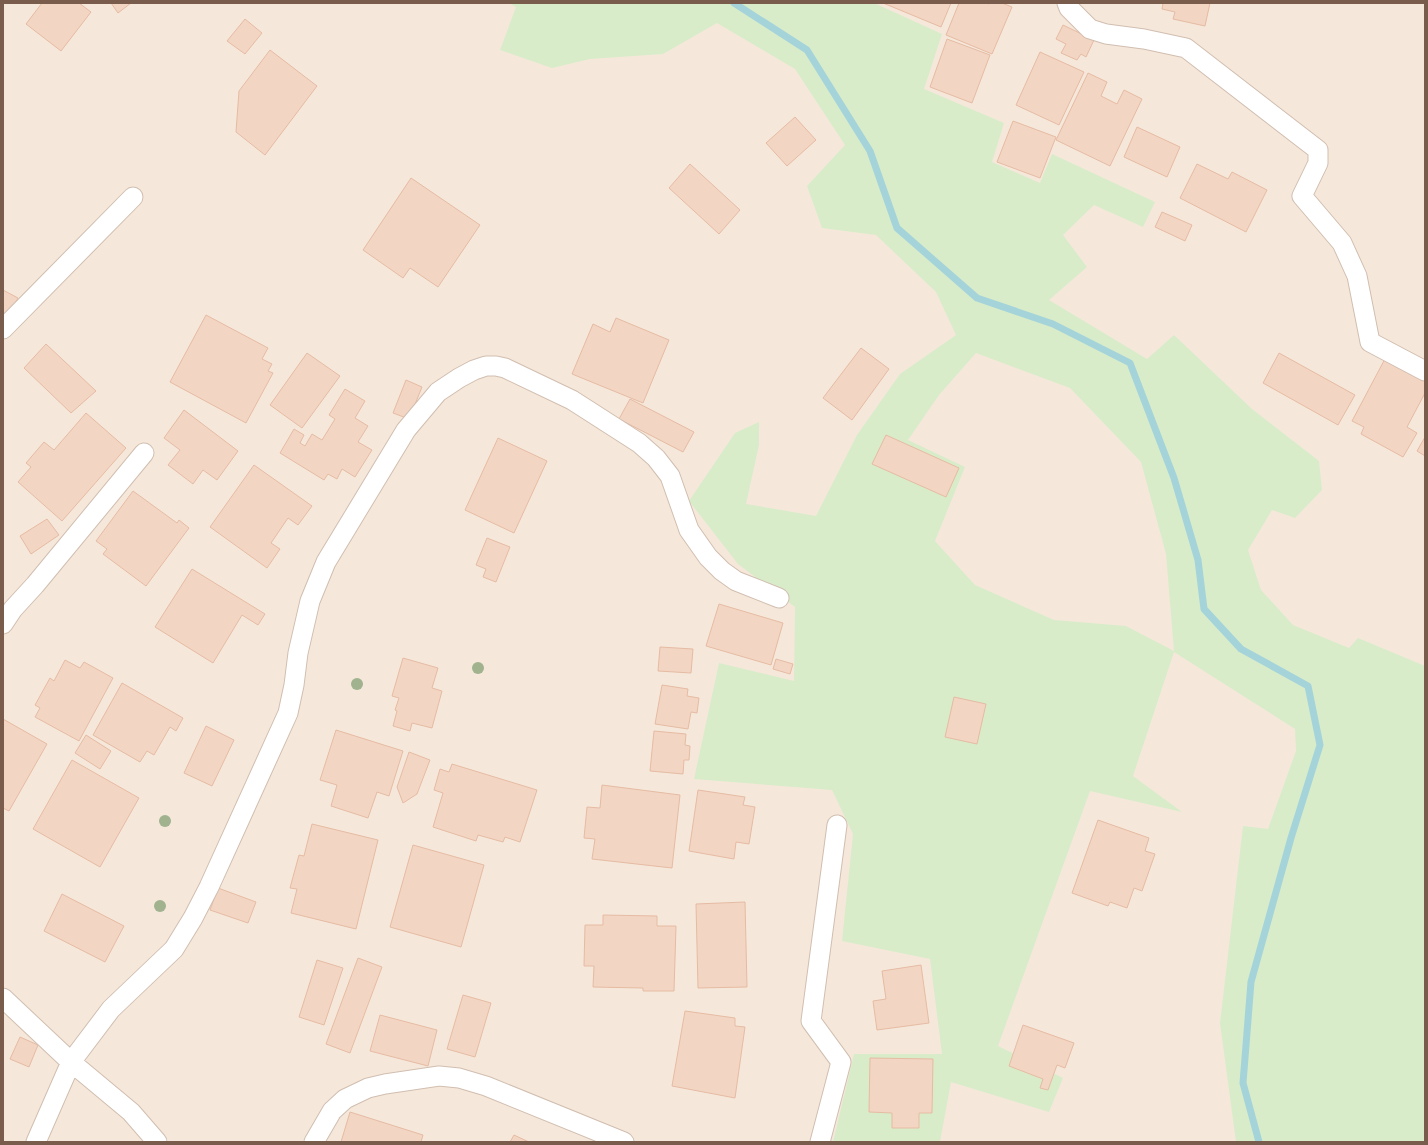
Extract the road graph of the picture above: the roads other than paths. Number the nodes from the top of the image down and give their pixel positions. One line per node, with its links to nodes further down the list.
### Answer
1 (1067, 3): 4 (street)
2 (133, 197): 3 (street)
3 (3, 329)
4 (1425, 371)
5 (144, 453): 7 (street)
6 (778, 598): 10 (street)
7 (3, 624)
8 (837, 825): 15 (street)
9 (3, 998): 10 (street)
10 (71, 1062): 11 (street); 12 (street)
11 (36, 1142)
12 (157, 1142)
13 (314, 1142): 14 (street)
14 (624, 1142)
15 (820, 1142)

